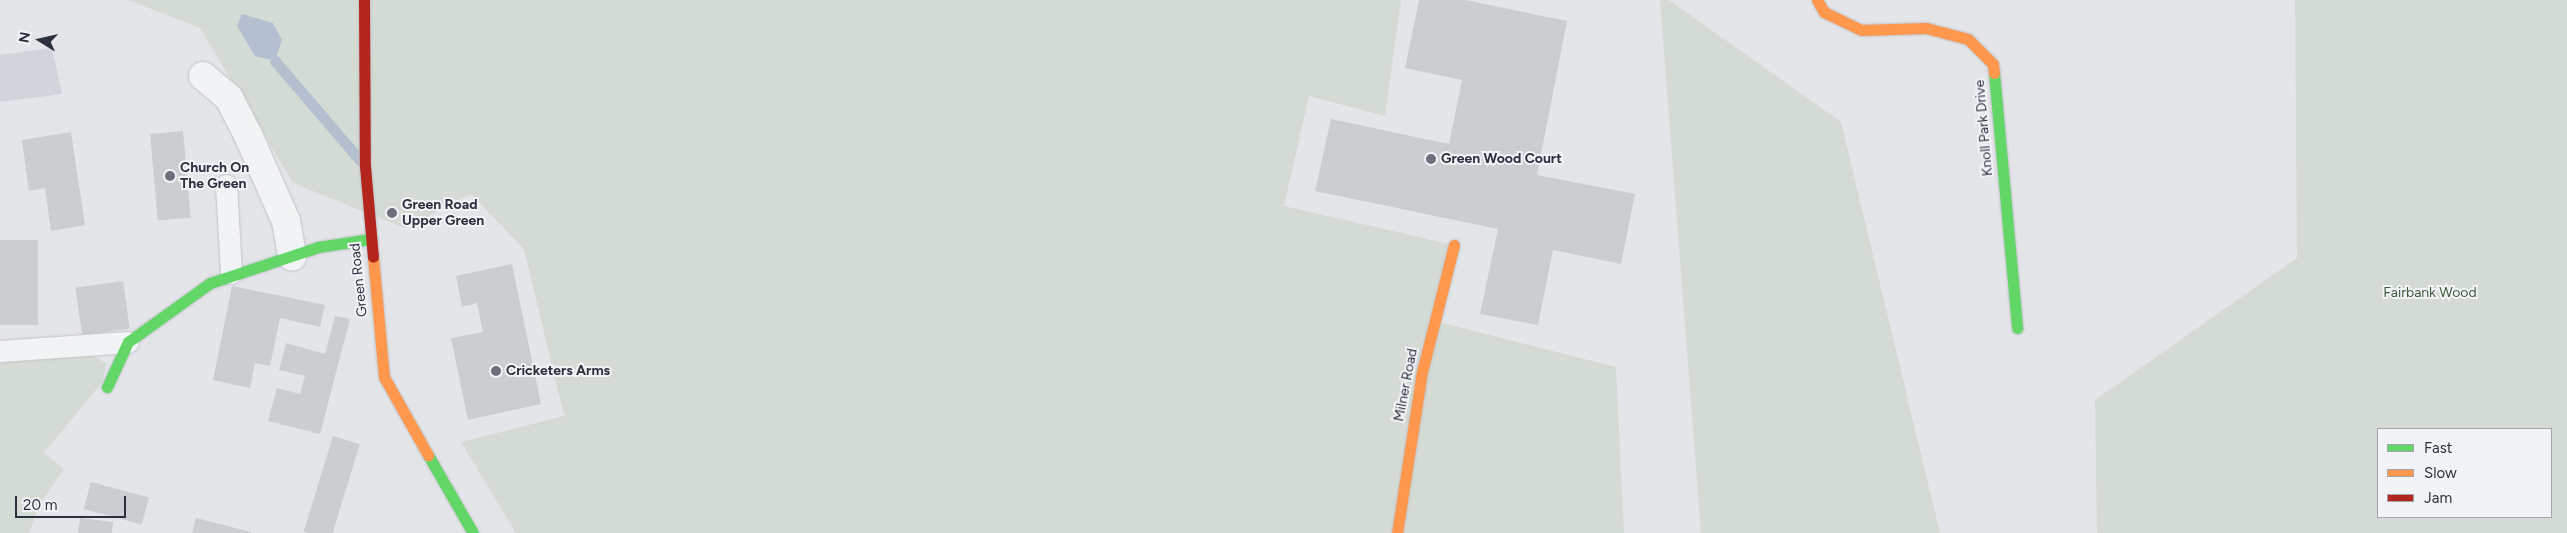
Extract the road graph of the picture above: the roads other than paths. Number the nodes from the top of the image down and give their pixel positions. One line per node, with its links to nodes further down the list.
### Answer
1 (364, 0): 5 (street, Green Road)
2 (1817, 0): 9 (street, Knoll Park Drive)
3 (203, 76): 7 (street)
4 (226, 185): 8 (lane)
5 (370, 239): 7 (street); 13 (street, Green Road)
6 (1454, 245): 14 (street, Milner Road)
7 (292, 256): 8 (street)
8 (231, 273): 10 (street)
9 (2017, 328)
10 (128, 342): 11 (lane); 12 (street)
11 (0, 351)
12 (107, 387)
13 (472, 533)
14 (1397, 533)

